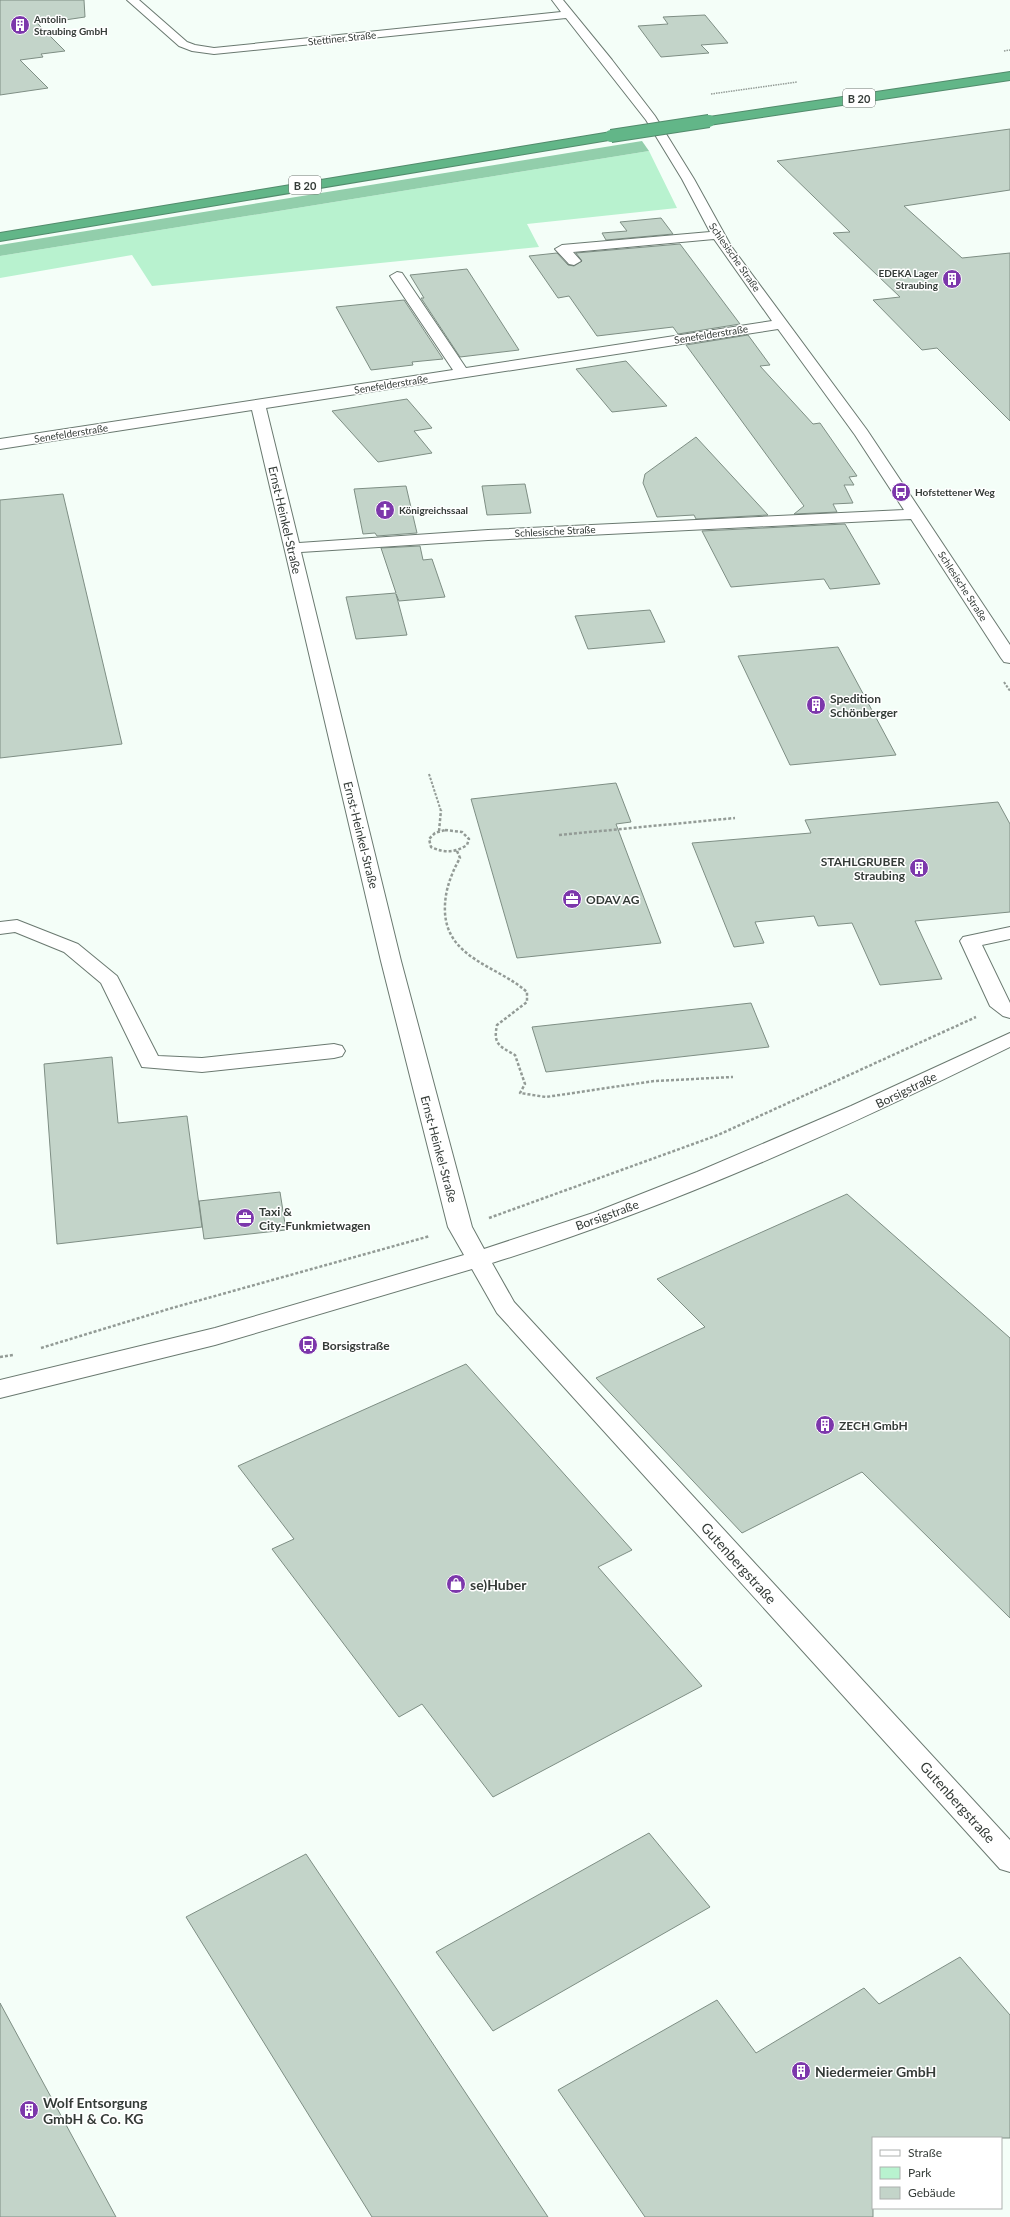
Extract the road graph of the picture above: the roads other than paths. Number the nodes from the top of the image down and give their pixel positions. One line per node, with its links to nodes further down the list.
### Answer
1 (132, 0): 3 (street, Stettiner Straße)
2 (557, 0): 3 (street, Schlesische Straße)
3 (569, 14): 5 (street, Schlesische Straße)
4 (1010, 76): 6 (highway, B 20, bridge)
5 (718, 235): 7 (street); 9 (street, Schlesische Straße)
6 (0, 237)
7 (574, 261)
8 (397, 276): 10 (street)
9 (782, 324): 10 (street, Senefelderstraße); 13 (street, Schlesische Straße)
10 (462, 373): 11 (street, Senefelderstraße)
11 (258, 405): 12 (street, Senefelderstraße); 14 (street, Ernst-Heinkel-Straße)
12 (0, 444)
13 (915, 514): 14 (street, Schlesische Straße); 15 (street, Schlesische Straße)
14 (292, 548): 21 (street, Ernst-Heinkel-Straße)
15 (1010, 658)
16 (0, 928): 20 (street)
17 (1010, 933): 18 (street)
18 (1005, 1009)
19 (1010, 1039): 21 (street, Borsigstraße)
20 (334, 1051)
21 (478, 1259): 22 (street, Borsigstraße); 23 (street, Gutenbergstraße)
22 (0, 1389)
23 (1010, 1860)

